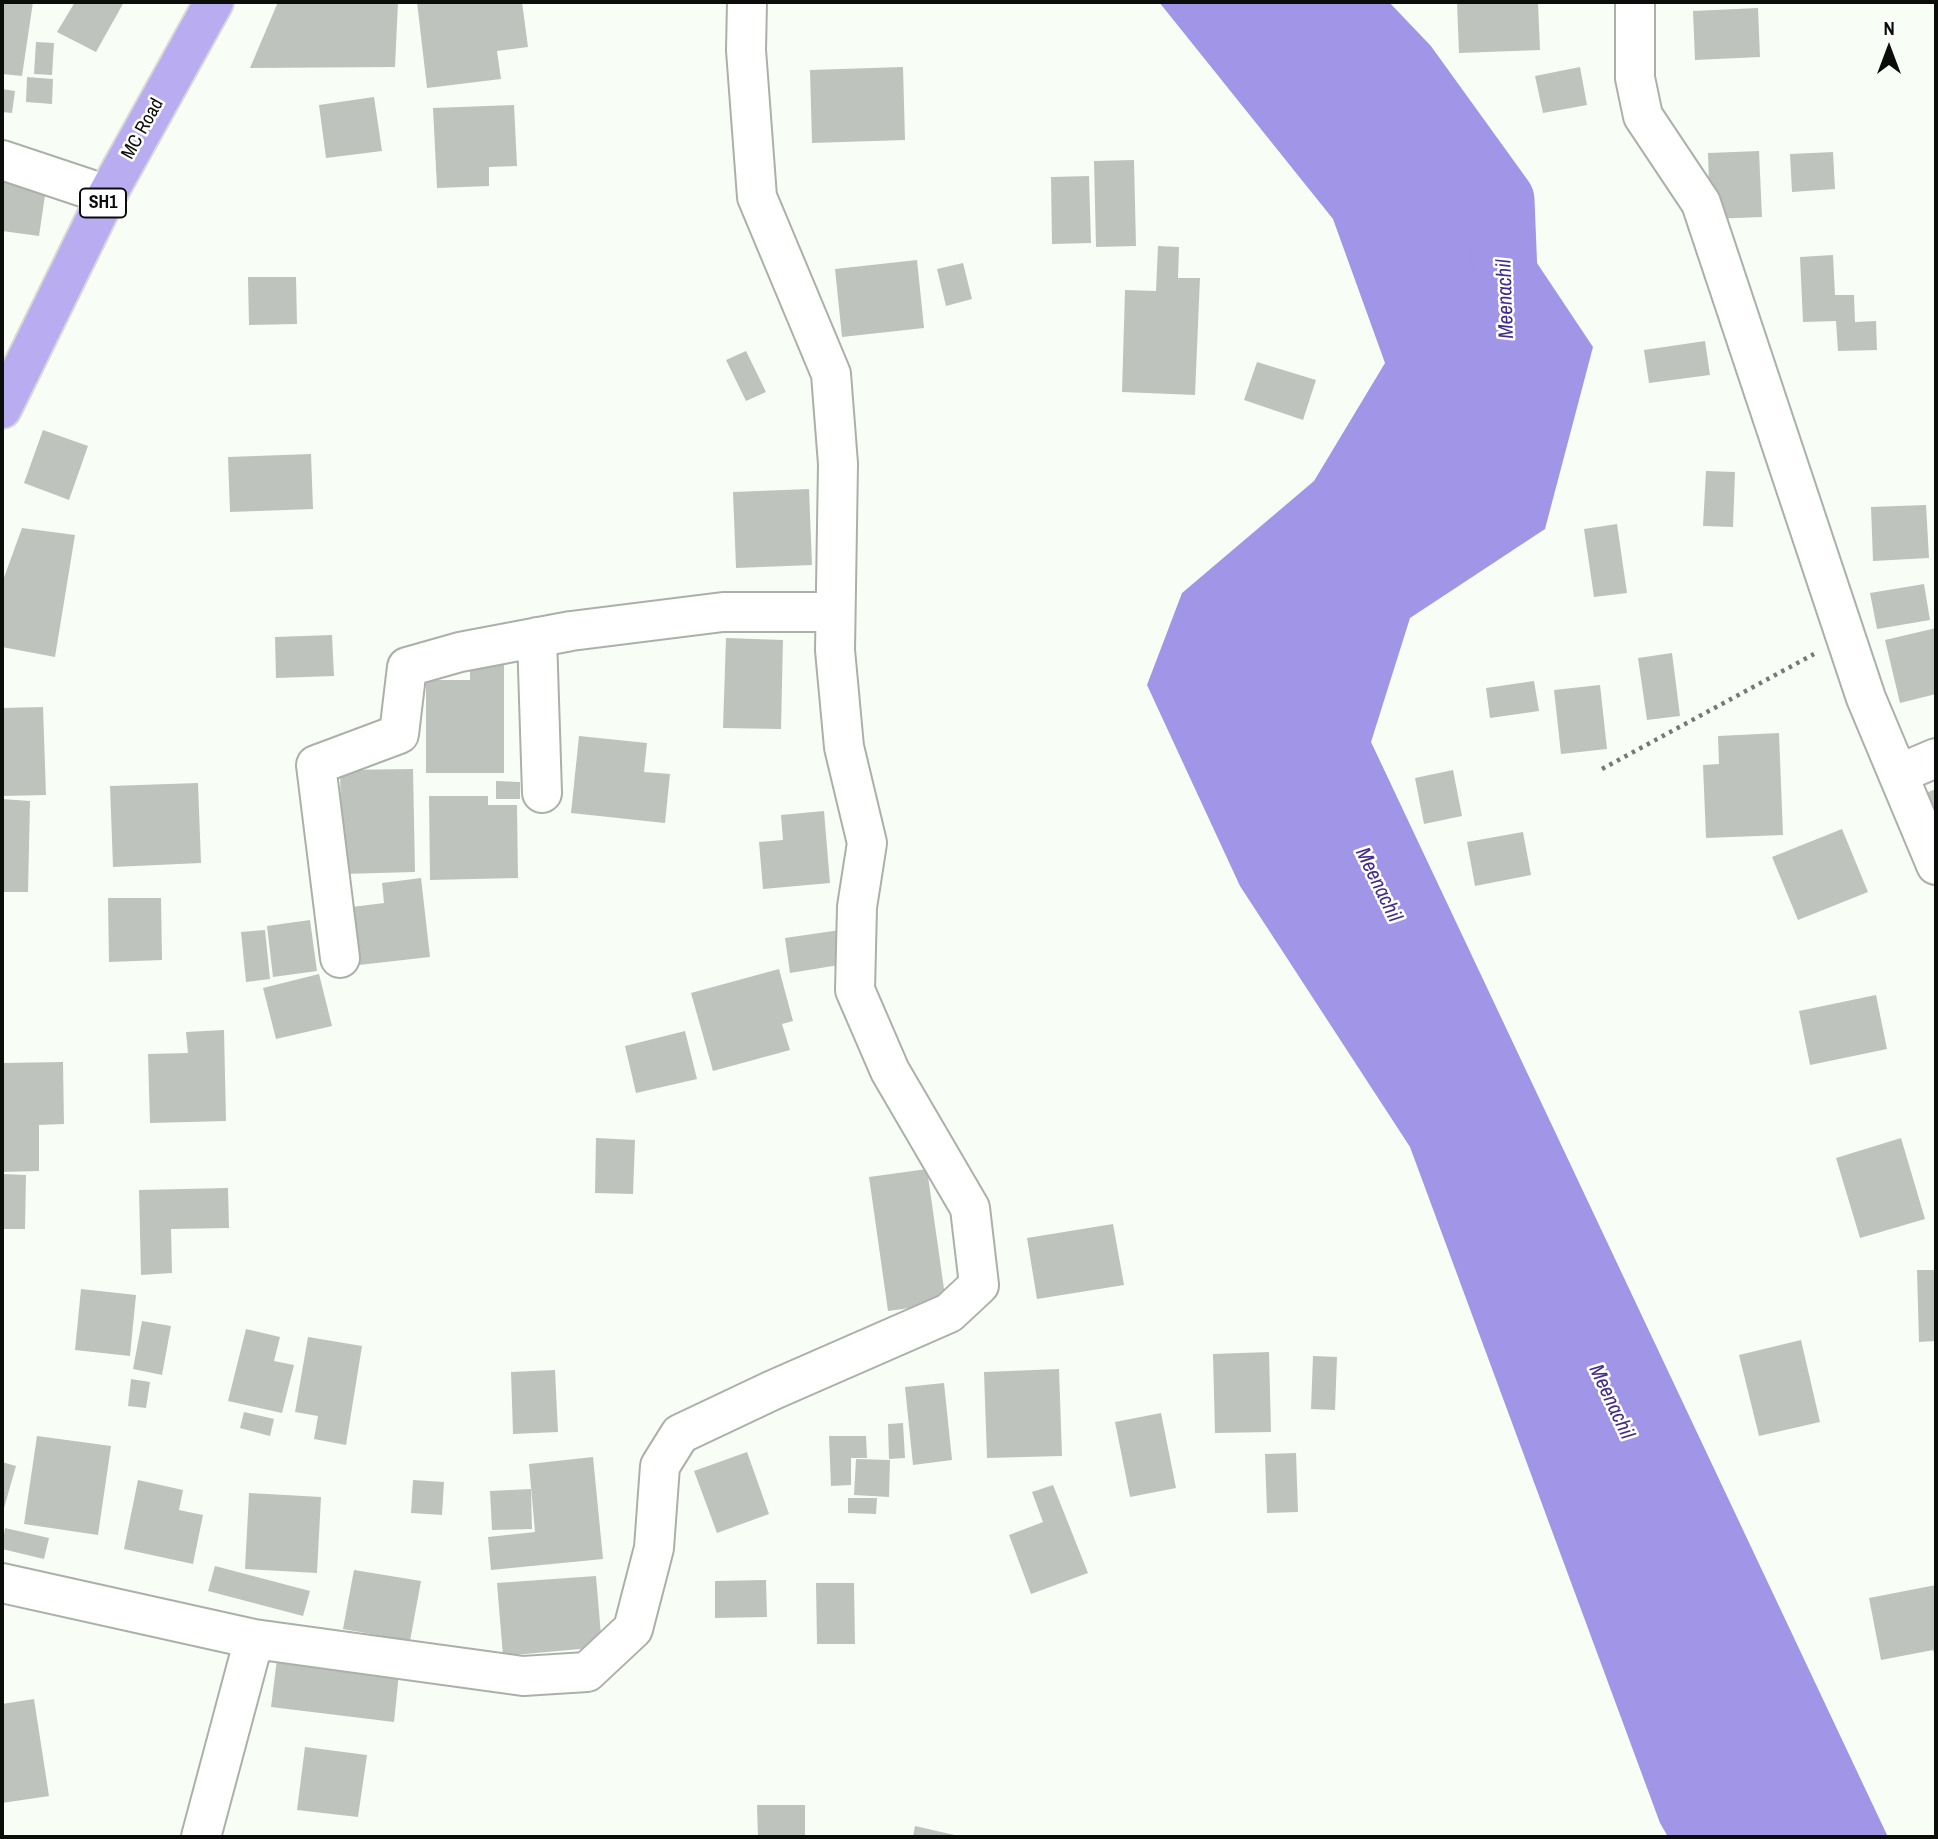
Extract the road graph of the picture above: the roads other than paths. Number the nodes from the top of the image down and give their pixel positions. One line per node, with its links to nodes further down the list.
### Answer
1 (214, 2): 5 (main road, MC Road / SH1)
2 (747, 2): 7 (street)
3 (1636, 2): 10 (street)
4 (2, 160): 5 (street)
5 (107, 195): 6 (main road, MC Road / SH1)
6 (2, 409)
7 (835, 612): 8 (street); 15 (street)
8 (537, 637): 11 (street); 13 (street)
9 (1936, 758): 10 (street)
10 (1898, 774): 12 (street)
11 (542, 793)
12 (1936, 865)
13 (340, 958)
14 (2, 1583): 15 (street)
15 (254, 1639): 16 (street)
16 (201, 1837)

